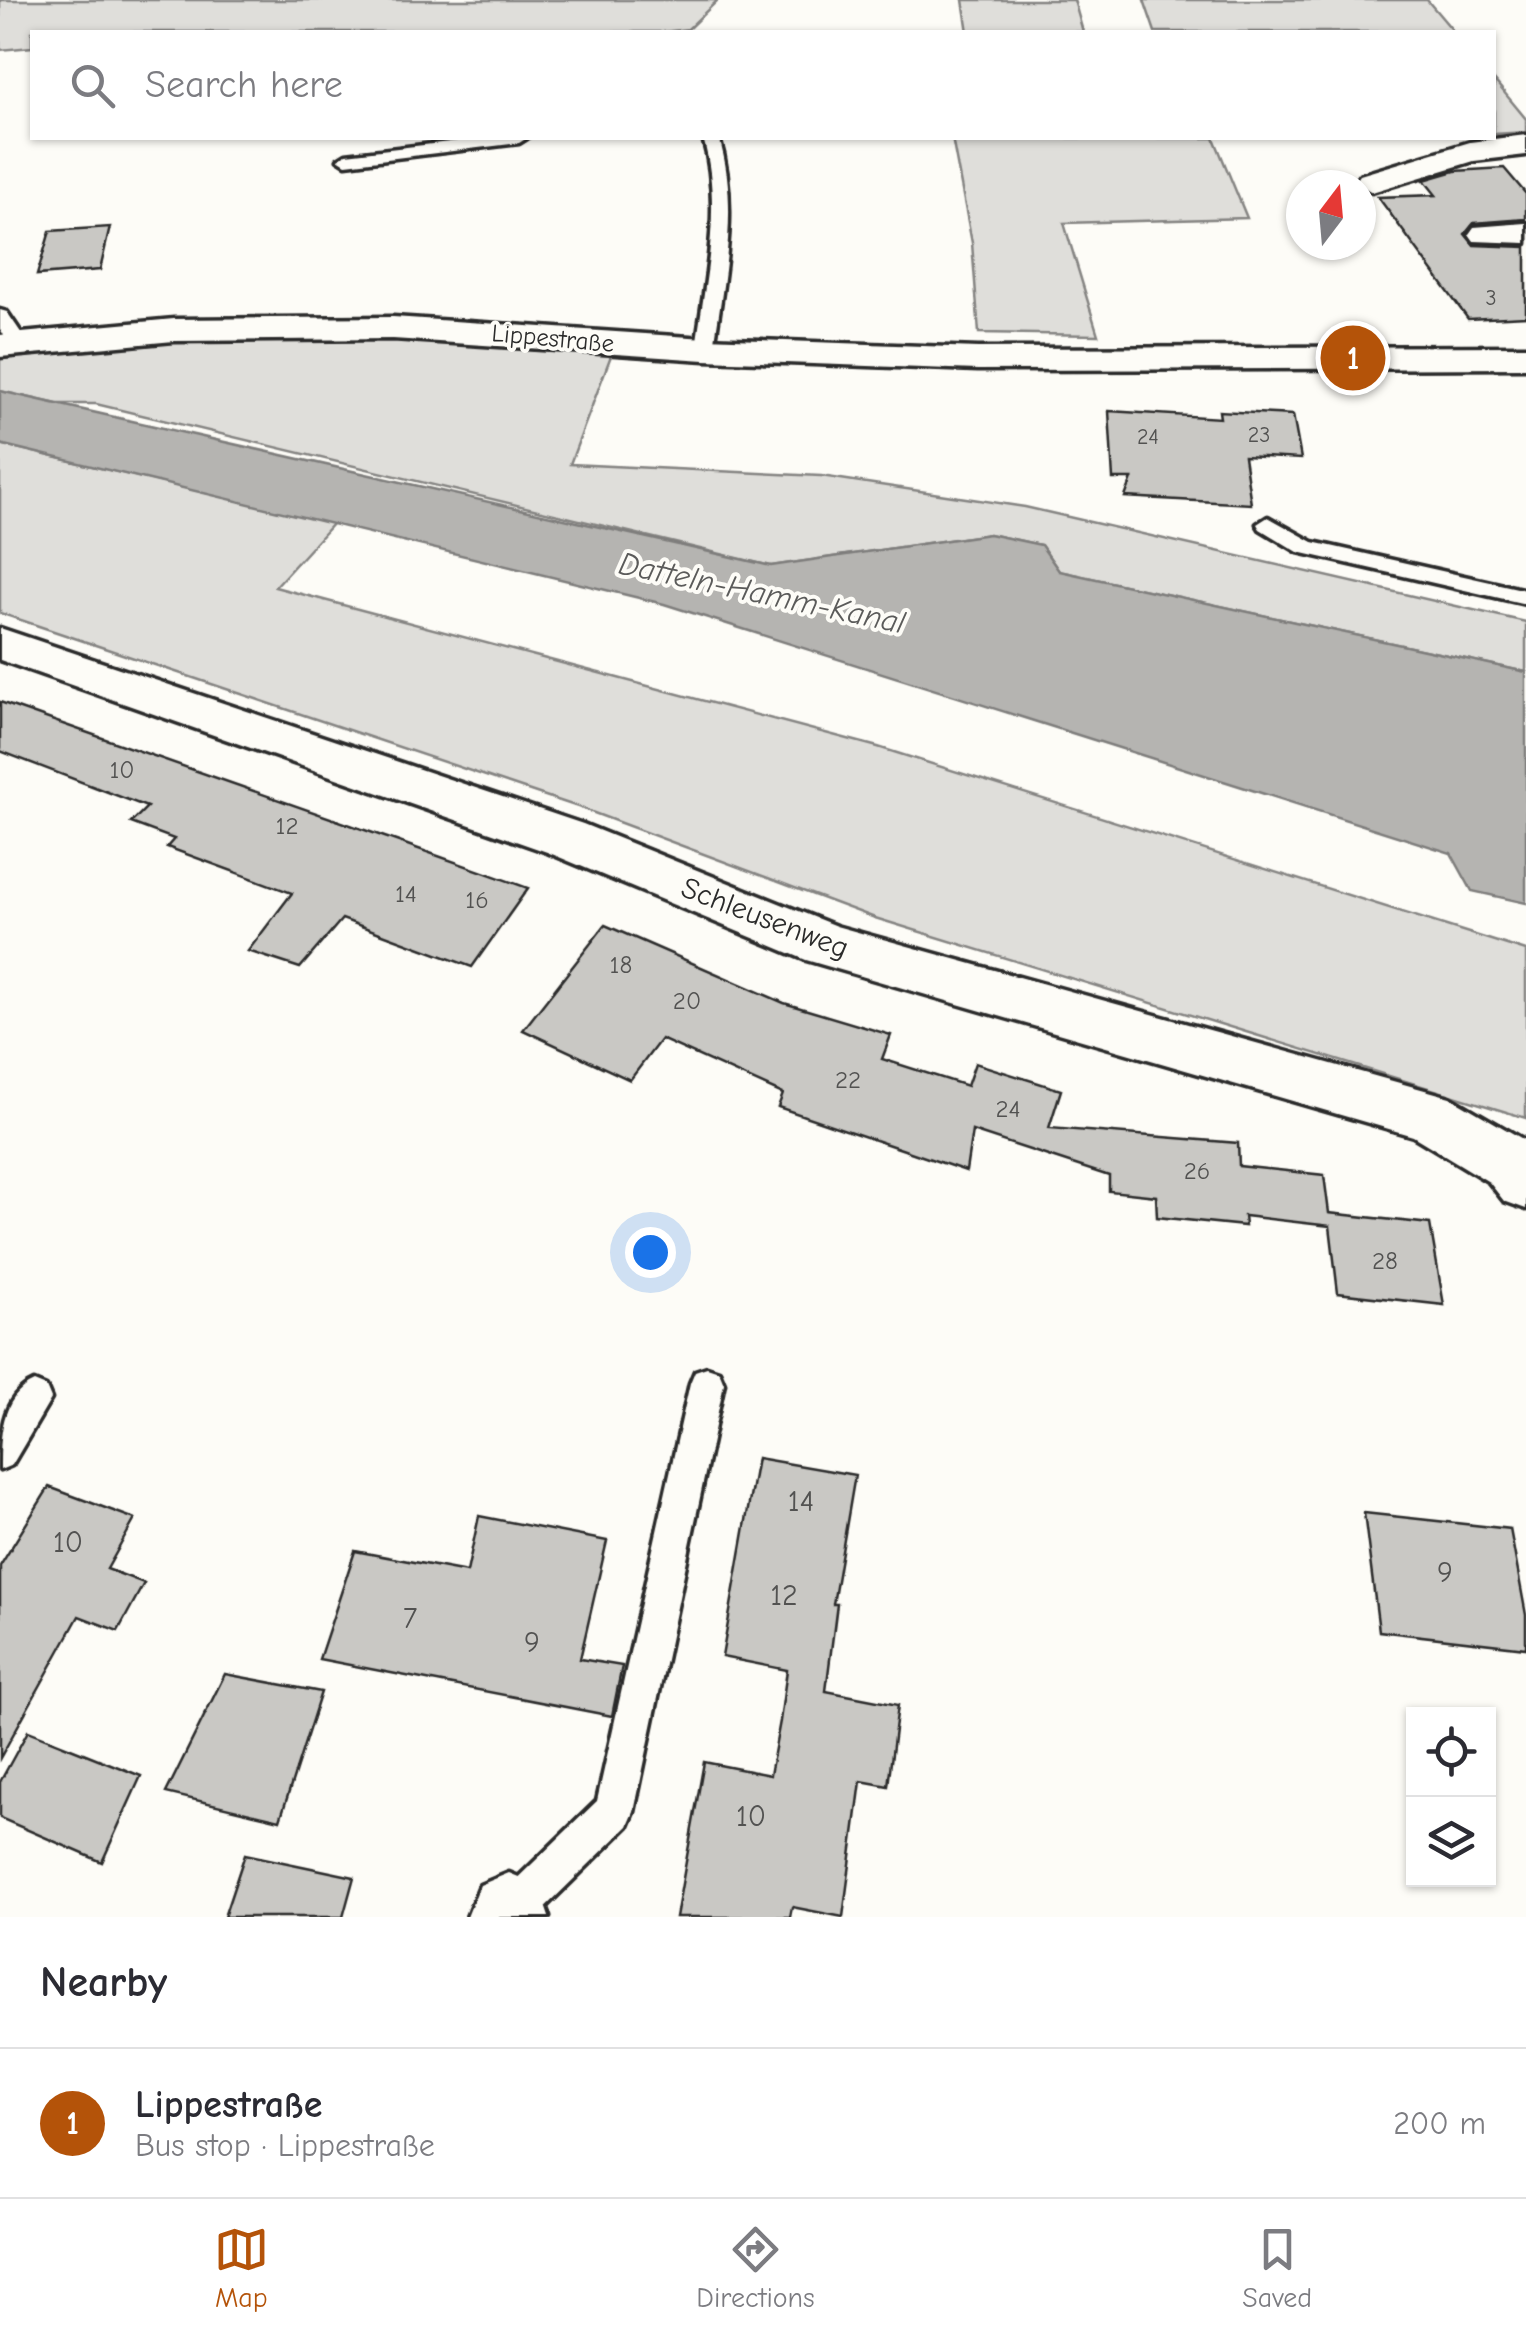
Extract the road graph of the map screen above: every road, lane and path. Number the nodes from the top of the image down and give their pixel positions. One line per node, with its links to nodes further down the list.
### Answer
1 (502, 140): 4 (lane)
2 (712, 140): 9 (lane)
3 (1526, 144): 5 (main road)
4 (346, 158)
5 (1376, 181)
6 (1526, 233): 7 (main road)
7 (1486, 234)
8 (6, 335): 9 (main road, Lippestraße)
9 (705, 349): 10 (main road, Lippestraße)
10 (1526, 357)
11 (1268, 524): 12 (lane)
12 (1526, 596)
13 (0, 643): 14 (main road, Schleusenweg)
14 (1526, 1182)
15 (707, 1383): 18 (lane)
16 (34, 1399): 17 (lane)
17 (0, 1453)
18 (509, 1916)

